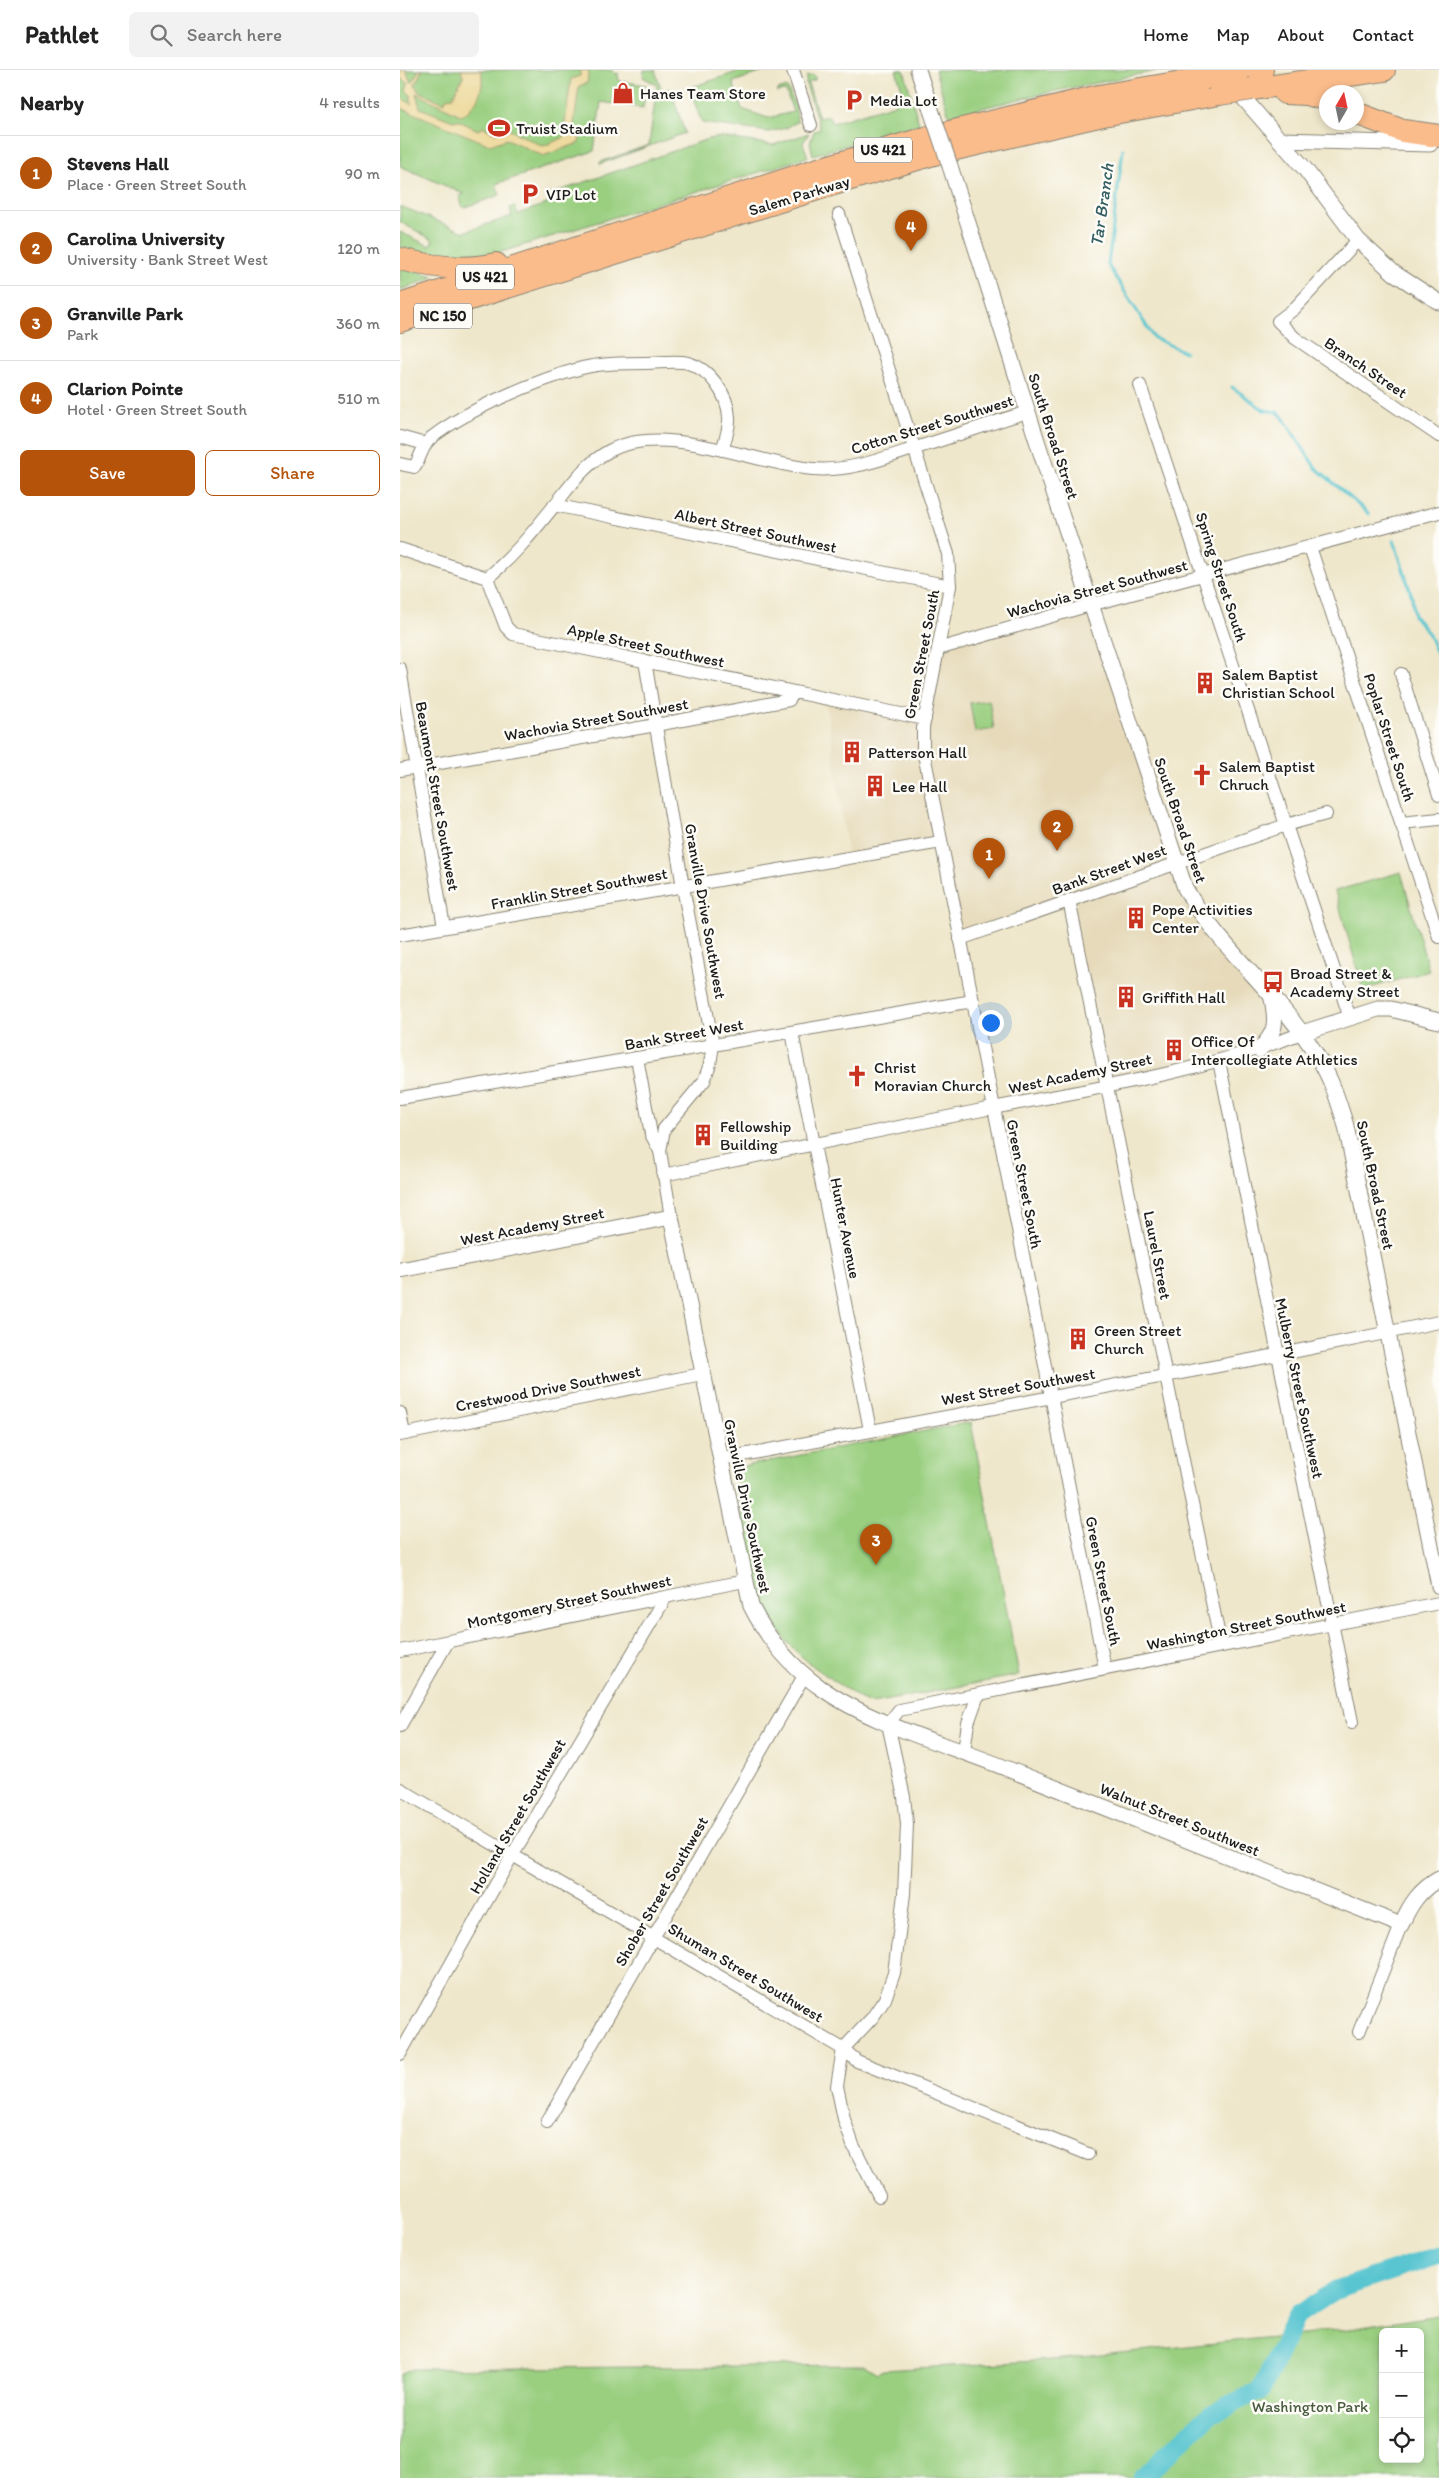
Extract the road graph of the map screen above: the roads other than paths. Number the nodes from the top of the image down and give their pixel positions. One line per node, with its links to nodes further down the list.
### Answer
1 (792, 70): 7 (street)
2 (918, 70): 21 (street, South Broad Street, bridge)
3 (1384, 70): 4 (highway, Salem Parkway / US 421)
4 (1240, 77): 5 (highway); 9 (street); 13 (highway, Salem Parkway / US 421); 15 (highway, Salem Parkway / US 421)
5 (1319, 97)
6 (1364, 116): 8 (highway)
7 (812, 126)
8 (1439, 136)
9 (1280, 140): 10 (street); 12 (street)
10 (1439, 144)
11 (839, 214): 25 (street, Green Street South)
12 (1358, 240): 16 (street); 22 (street, Branch Street)
13 (569, 250): 14 (highway); 17 (highway, Salem Parkway / US 421)
14 (400, 259)
15 (482, 296): 18 (highway, Salem Parkway / US 421); 19 (highway, NC 150)
16 (1439, 302)
17 (400, 305)
18 (400, 322)
19 (400, 330)
20 (1140, 385): 32 (street, Spring Street South)
21 (1027, 412): 25 (street, Cotton Street Southwest); 35 (street, South Broad Street)
22 (1439, 436)
23 (400, 437): 24 (street)
24 (425, 444): 26 (street); 27 (street)
25 (916, 448): 26 (street, Cotton Street Southwest); 34 (street, Green Street South)
26 (722, 450): 28 (street, Cotton Street Southwest)
27 (400, 464)
28 (554, 505): 33 (street, Cotton Street Southwest); 34 (street, Albert Street Southwest)
29 (1439, 512): 30 (street, Wachovia Street Southwest)
30 (1310, 547): 32 (street, Wachovia Street Southwest); 48 (street, Poplar Street South)
31 (400, 549): 33 (street)
32 (1204, 575): 35 (street, Wachovia Street Southwest); 49 (street, Spring Street South)
33 (487, 578): 37 (street, Apple Street Southwest)
34 (950, 586): 36 (street, Green Street South)
35 (1090, 606): 36 (street, Wachovia Street Southwest); 51 (street, South Broad Street)
36 (938, 649): 41 (street, Green Street South)
37 (645, 662): 40 (street, Apple Street Southwest); 42 (street, Granville Drive Southwest)
38 (400, 670): 43 (street, Beaumont Street Southwest)
39 (1401, 674): 45 (street)
40 (794, 692): 41 (street, Apple Street Southwest); 42 (street, Wachovia Street Southwest)
41 (925, 719): 50 (street, Green Street South)
42 (656, 725): 43 (street, Wachovia Street Southwest); 52 (street, Granville Drive Southwest)
43 (417, 767): 44 (street, Wachovia Street Southwest); 54 (street, Beaumont Street Southwest)
44 (400, 770)
45 (1439, 795)
46 (1326, 814): 49 (street, Bank Street West)
47 (1439, 819): 48 (street)
48 (1401, 823): 56 (street, Poplar Street South)
49 (1286, 825): 51 (street, Bank Street West); 60 (street, Spring Street South)
50 (941, 842): 52 (street, Franklin Street Southwest); 57 (street, Green Street South)
51 (1175, 863): 53 (street, Bank Street West); 58 (street, South Broad Street)
52 (683, 887): 54 (street, Franklin Street Southwest); 64 (street, Granville Drive Southwest)
53 (1070, 900): 57 (street, Bank Street West); 68 (street, Laurel Street)
54 (444, 927): 55 (street, Franklin Street Southwest)
55 (400, 935)
56 (1439, 938)
57 (960, 939): 59 (street, Green Street South)
58 (1272, 999): 63 (street, South Broad Street); 65 (street)
59 (973, 1001): 62 (street, Bank Street West); 70 (street, Green Street South)
60 (1350, 1018): 61 (street, West Academy Street); 63 (street, West Academy Street)
61 (1439, 1021)
62 (792, 1032): 64 (street, Bank Street West); 71 (street, Hunter Avenue)
63 (1302, 1033): 65 (street, West Academy Street); 77 (street, South Broad Street)
64 (713, 1045): 66 (street, Bank Street West); 72 (street, Granville Drive Southwest)
65 (1259, 1050): 67 (street, West Academy Street)
66 (637, 1058): 69 (street, Bank Street West); 72 (street, Granville Drive Southwest)
67 (1218, 1061): 68 (street, West Academy Street); 78 (street, Mulberry Street Southwest)
68 (1108, 1086): 70 (street, West Academy Street); 80 (street, Laurel Street)
69 (400, 1098)
70 (994, 1108): 71 (street, West Academy Street); 81 (street, Green Street South)
71 (813, 1145): 73 (street, West Academy Street); 83 (street, Hunter Avenue)
72 (660, 1151): 73 (street, Granville Drive Southwest)
73 (663, 1175): 74 (street, Granville Drive Southwest)
74 (671, 1217): 75 (street, West Academy Street); 79 (street, Granville Drive Southwest)
75 (400, 1270)
76 (1439, 1322): 77 (street, West Street Southwest)
77 (1388, 1332): 78 (street, West Street Southwest); 87 (street, South Broad Street)
78 (1276, 1355): 80 (street, West Street Southwest); 90 (street, Mulberry Street Southwest)
79 (702, 1374): 84 (street, Crestwood Drive Southwest); 85 (street, Granville Drive Southwest)
80 (1166, 1375): 81 (street, West Street Southwest); 92 (street, Laurel Street)
81 (1051, 1396): 83 (street, West Street Southwest); 94 (street, Green Street South)
82 (400, 1413): 84 (street)
83 (870, 1430): 85 (street, West Street Southwest)
84 (402, 1434)
85 (721, 1459): 86 (street, Granville Drive Southwest)
86 (744, 1581): 88 (street, Montgomery Street Southwest); 95 (street, Granville Drive Southwest)
87 (1439, 1586)
88 (666, 1597): 91 (street, Montgomery Street Southwest); 102 (street, Holland Street Southwest)
89 (1439, 1603): 90 (street, Washington Street Southwest)
90 (1333, 1625): 92 (street, Washington Street Southwest); 97 (street, Mulberry Street Southwest)
91 (447, 1643): 93 (street, Montgomery Street Southwest); 99 (street)
92 (1221, 1646): 94 (street, Washington Street Southwest)
93 (400, 1651)
94 (1105, 1669): 96 (street, Washington Street Southwest)
95 (804, 1676): 98 (street, Granville Drive Southwest); 105 (street, Shober Street Southwest)
96 (978, 1695): 98 (street, Washington Street Southwest); 100 (street)
97 (1352, 1722)
98 (888, 1724): 100 (street, Walnut Street Southwest); 107 (street)
99 (400, 1726)
100 (964, 1751): 104 (street, Walnut Street Southwest)
101 (400, 1789): 102 (street, Shuman Street Southwest)
102 (513, 1854): 105 (street, Shuman Street Southwest); 108 (street, Holland Street Southwest)
103 (1439, 1879): 104 (street)
104 (1400, 1925): 106 (street)
105 (654, 1936): 107 (street, Shuman Street Southwest); 109 (street, Shober Street Southwest)
106 (1358, 2032)
107 (843, 2048): 110 (street, Shuman Street Southwest); 111 (street)
108 (400, 2054)
109 (547, 2122)
110 (1088, 2154)
111 (879, 2196)

